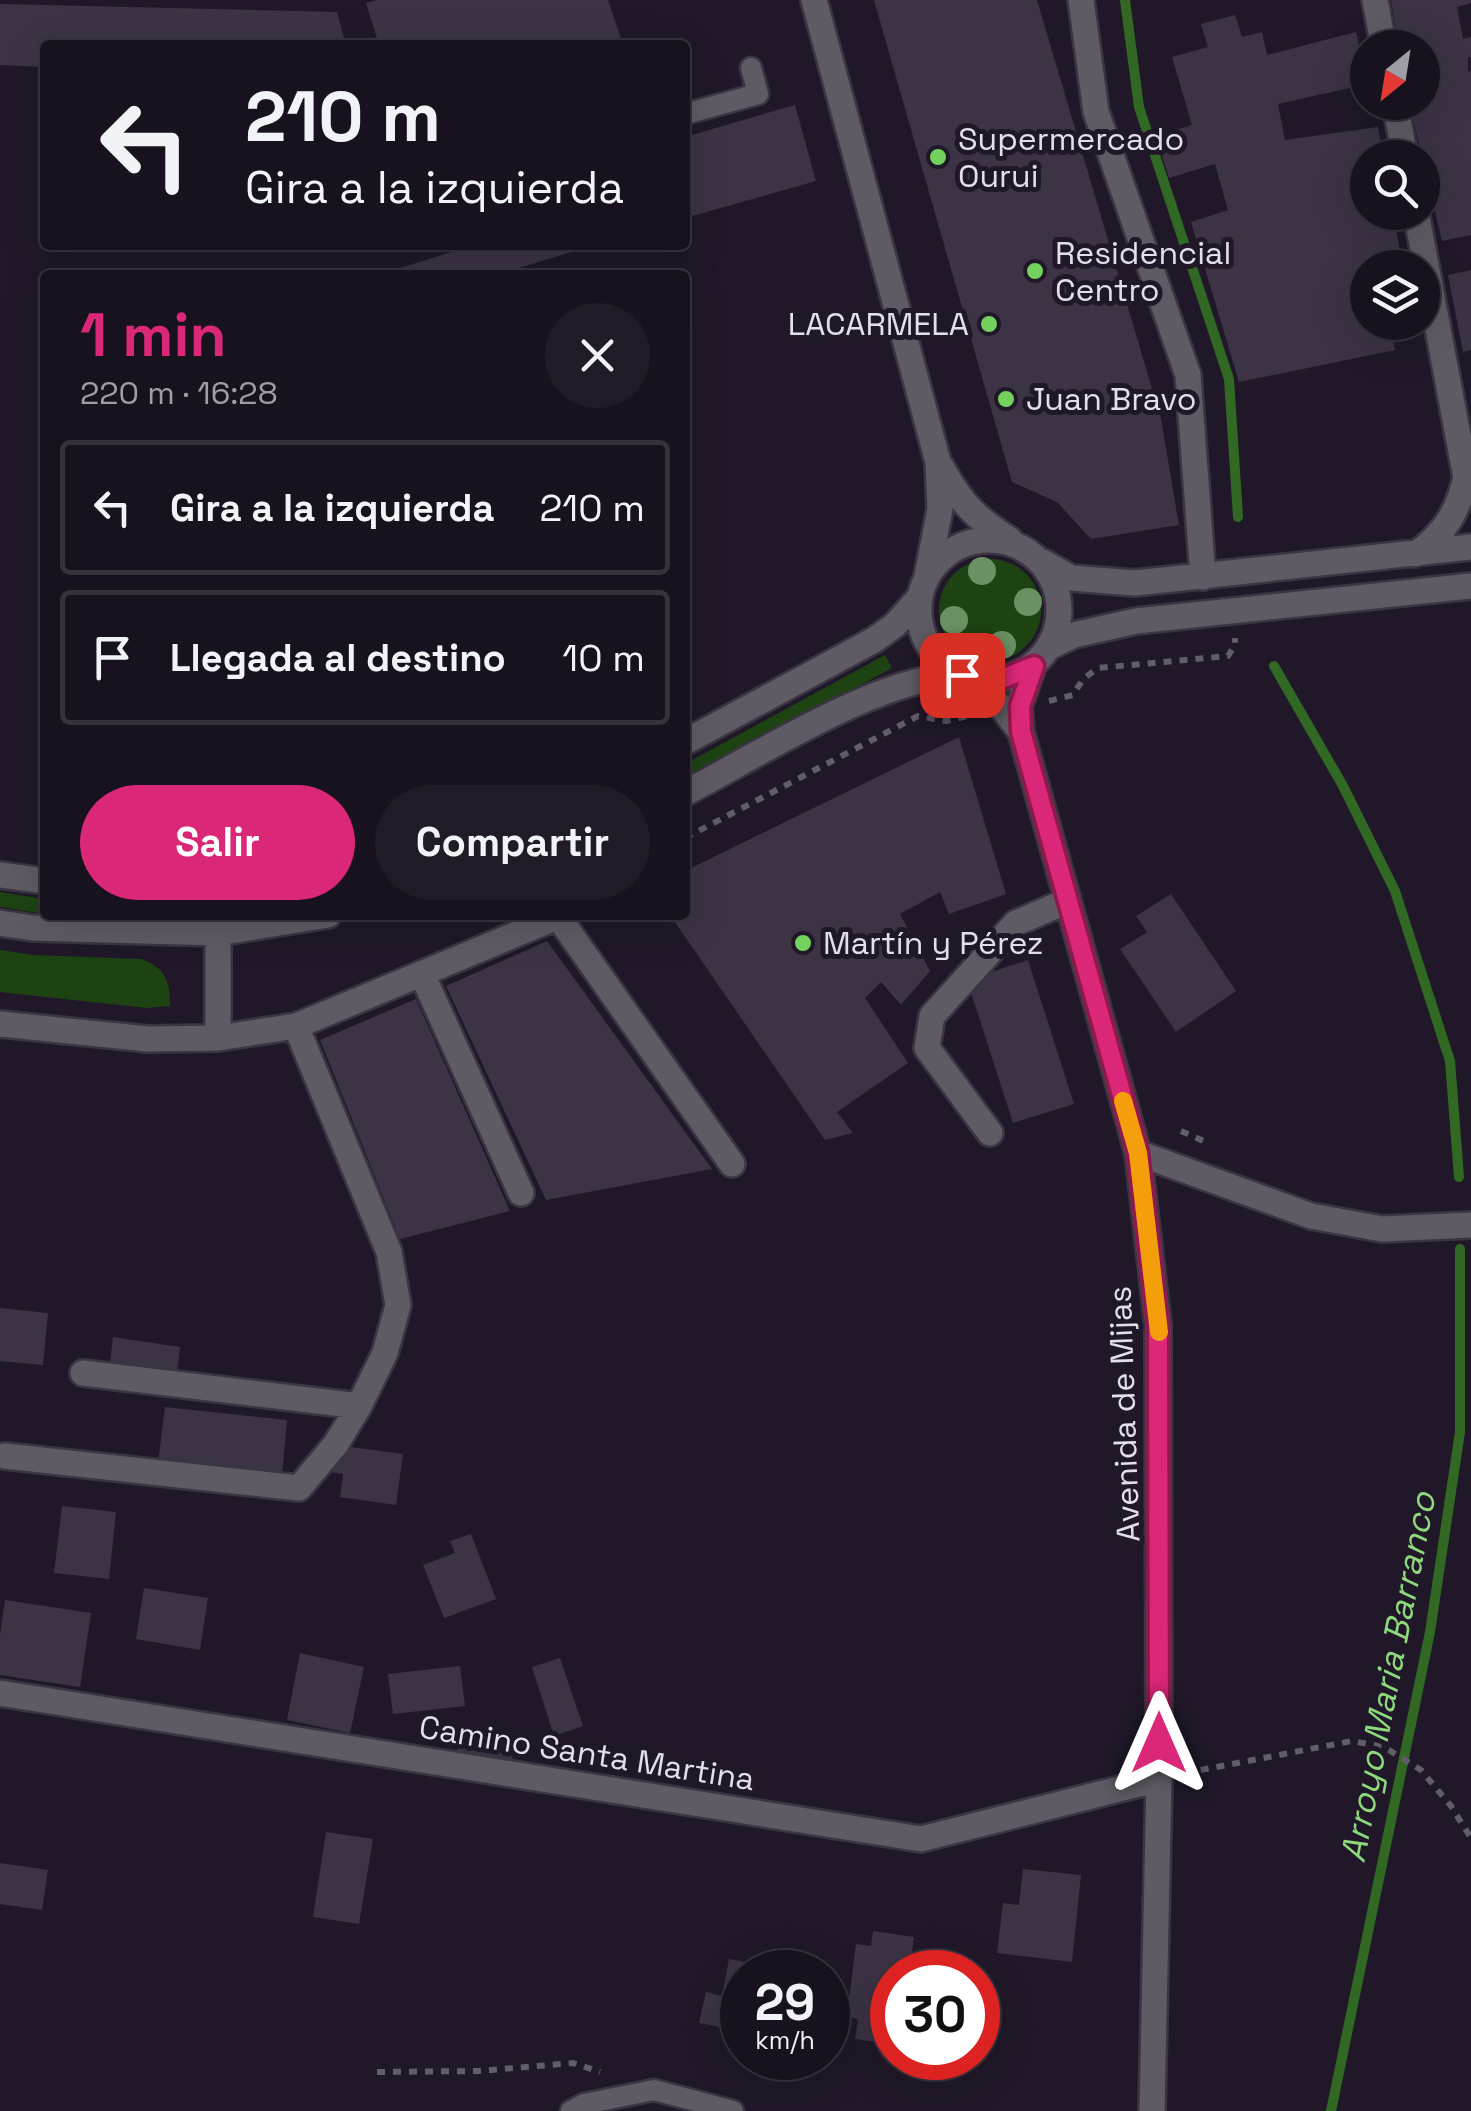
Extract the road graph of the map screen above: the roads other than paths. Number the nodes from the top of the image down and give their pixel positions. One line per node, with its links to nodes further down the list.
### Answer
1 (814, 0): 8 (street)
2 (1082, 0): 12 (street)
3 (1375, 0): 4 (street)
4 (1381, 30)
5 (751, 68): 6 (lane)
6 (690, 113)
7 (1419, 230): 11 (street)
8 (938, 462): 10 (street); 14 (street)
9 (1471, 547): 11 (street)
10 (1029, 552): 12 (street); 14 (street); 15 (street)
11 (1415, 554): 12 (street)
12 (1202, 577)
13 (1471, 586): 15 (street)
14 (923, 588): 16 (street); 18 (street)
15 (1041, 656): 16 (street); 17 (street, Avenida de Mijas)
16 (966, 676): 17 (street, Avenida de Mijas); 19 (street)
17 (1021, 732): 22 (street, Avenida de Mijas)
18 (690, 739)
19 (690, 791)
20 (0, 875): 21 (street)
21 (40, 880)
22 (1067, 900): 32 (street); 33 (street, Avenida de Mijas)
23 (296, 920): 27 (street)
24 (550, 920): 28 (street)
25 (562, 920): 34 (street)
26 (0, 923): 27 (street)
27 (218, 932): 31 (street)
28 (422, 974): 30 (street); 35 (street)
29 (0, 1024): 31 (street)
30 (296, 1026): 31 (street); 38 (street)
31 (218, 1038)
32 (990, 1134)
33 (1138, 1153): 36 (street); 41 (street, Avenida de Mijas)
34 (732, 1164)
35 (521, 1194)
36 (1471, 1225)
37 (83, 1373): 38 (street)
38 (359, 1406): 39 (street)
39 (4, 1456)
40 (0, 1693): 41 (street, Camino Santa Martina)
41 (1159, 1778): 44 (street, Avenida de Mijas)
42 (571, 2111): 43 (lane)
43 (733, 2111)
44 (1152, 2111)

